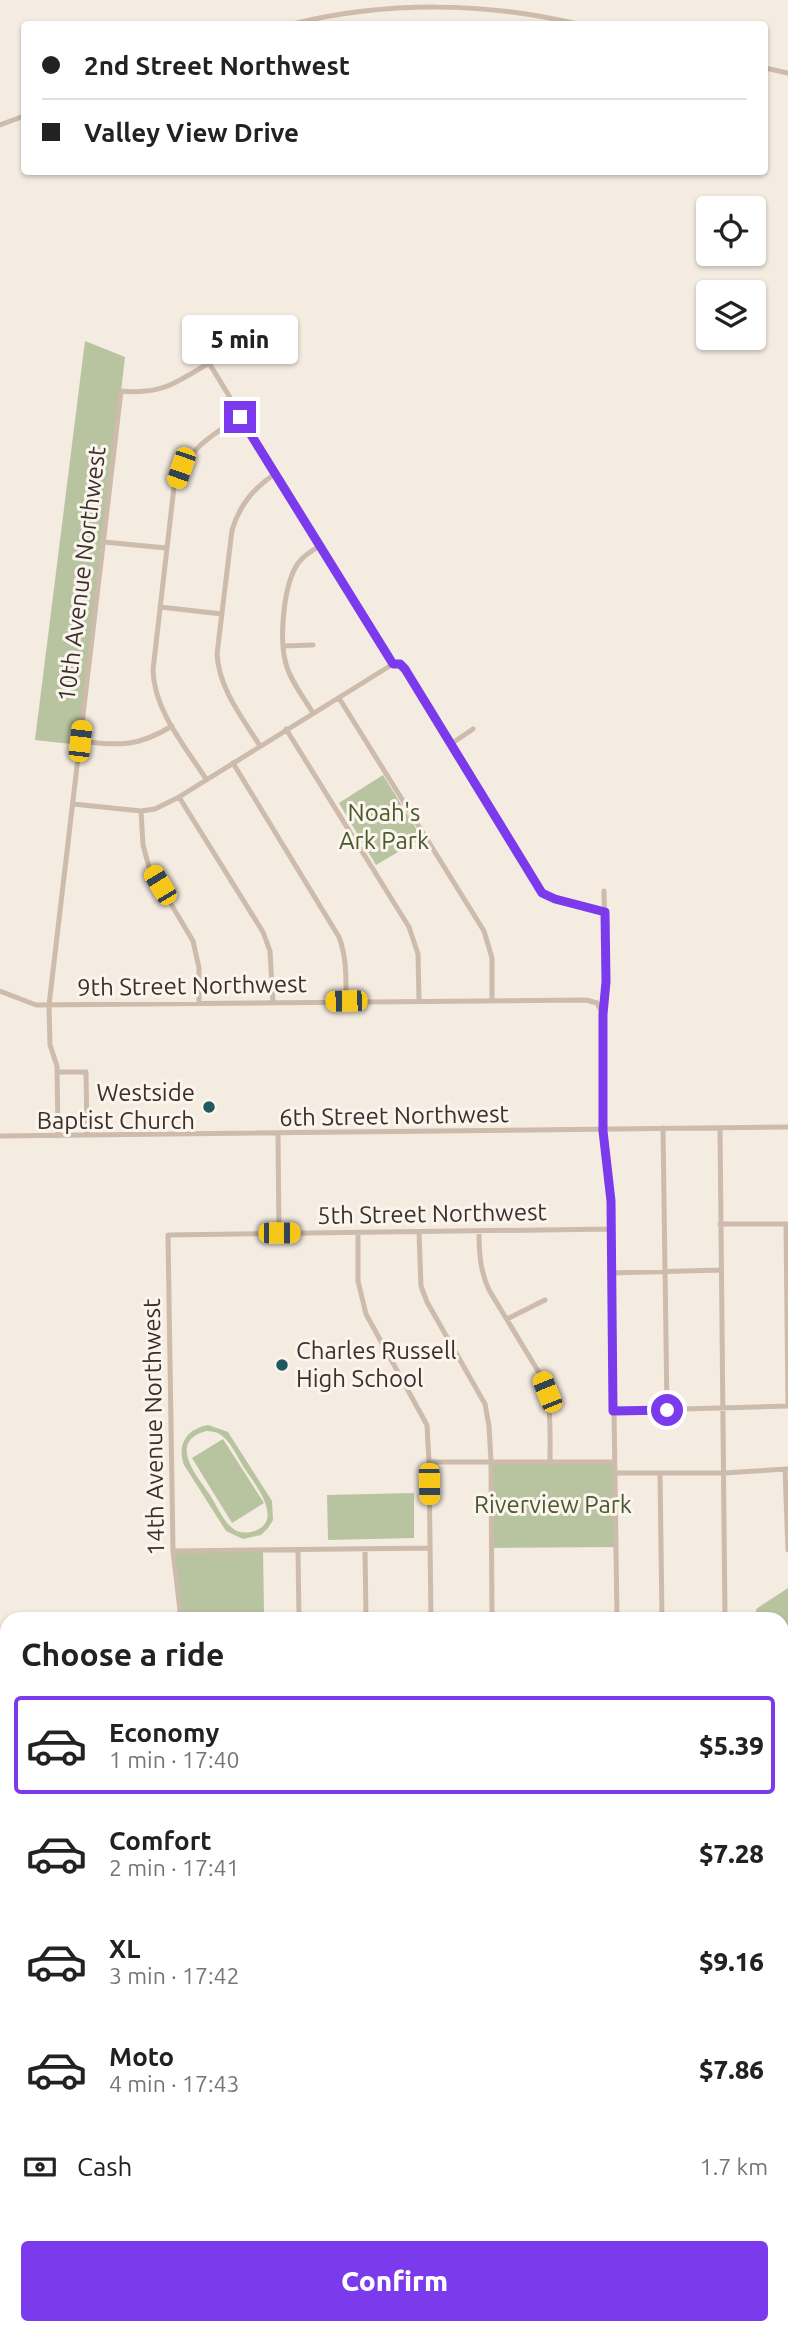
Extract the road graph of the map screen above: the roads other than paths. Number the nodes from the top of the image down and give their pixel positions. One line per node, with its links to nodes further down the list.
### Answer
1 (310, 21): 2 (street)
2 (562, 21)
3 (768, 69): 4 (street)
4 (788, 73)
5 (21, 117): 6 (street)
6 (0, 125)
7 (240, 417): 8 (street); 9 (street, 10th Avenue Northwest); 11 (street)
8 (276, 473): 10 (street); 13 (street)
9 (104, 542): 11 (street); 22 (street, 10th Avenue Northwest)
10 (321, 545): 15 (street); 16 (street)
11 (166, 548): 12 (street)
12 (160, 607): 13 (street); 19 (street)
13 (222, 614): 24 (street)
14 (313, 645): 15 (street)
15 (283, 646): 18 (street)
16 (396, 664): 17 (street); 23 (street)
17 (339, 698): 18 (street); 33 (street)
18 (313, 713): 20 (street)
19 (172, 726): 22 (street); 26 (street)
20 (286, 729): 24 (street); 34 (street)
21 (473, 729): 23 (street)
22 (80, 741): 28 (street, 10th Avenue Northwest)
23 (451, 744): 31 (street)
24 (260, 746): 25 (street)
25 (233, 763): 26 (street); 35 (street)
26 (206, 779): 27 (street)
27 (179, 796): 29 (street); 37 (street)
28 (72, 804): 29 (street); 38 (street, 10th Avenue Northwest)
29 (141, 811): 36 (street)
30 (604, 891): 31 (street)
31 (605, 912): 39 (street)
32 (0, 992): 38 (street, 9th Street Northwest)
33 (492, 999): 34 (street, 9th Street Northwest); 39 (street, 9th Street Northwest)
34 (419, 1000): 35 (street, 9th Street Northwest)
35 (346, 1001): 37 (street, 9th Street Northwest)
36 (199, 1003): 37 (street, 9th Street Northwest); 38 (street, 9th Street Northwest)
37 (273, 1003)
38 (49, 1005): 40 (street, 10th Avenue Northwest)
39 (603, 1014): 44 (street)
40 (57, 1072): 45 (street); 48 (street, 10th Avenue Northwest)
41 (788, 1127): 43 (street, 6th Street Northwest)
42 (663, 1128): 43 (street, 6th Street Northwest); 44 (street, 6th Street Northwest); 58 (street)
43 (720, 1128): 49 (street)
44 (603, 1131): 46 (street, 6th Street Northwest); 51 (street)
45 (87, 1135): 46 (street, 6th Street Northwest); 48 (street, 6th Street Northwest)
46 (278, 1135): 54 (street)
47 (0, 1136): 48 (street, 6th Street Northwest)
48 (58, 1136)
49 (720, 1224): 50 (street); 57 (street)
50 (787, 1224): 62 (street)
51 (611, 1229): 52 (street, 5th Street Northwest); 59 (street)
52 (480, 1231): 53 (street, 5th Street Northwest); 61 (street)
53 (419, 1232): 55 (street, 5th Street Northwest); 66 (street)
54 (279, 1233): 55 (street, 5th Street Northwest); 56 (street, 5th Street Northwest)
55 (358, 1233): 68 (street)
56 (168, 1235): 76 (street, 14th Avenue Northwest)
57 (720, 1270): 58 (street); 63 (street)
58 (665, 1271): 59 (street); 64 (street)
59 (611, 1273): 65 (street)
60 (545, 1300): 61 (street)
61 (507, 1319): 67 (street)
62 (788, 1405): 63 (street)
63 (722, 1407): 64 (street); 71 (street)
64 (667, 1410): 65 (street)
65 (613, 1411): 69 (street)
66 (491, 1461): 67 (street); 68 (street); 83 (street)
67 (551, 1461): 69 (street)
68 (429, 1462): 74 (street)
69 (614, 1462): 72 (street)
70 (787, 1469): 71 (street); 78 (street)
71 (723, 1473): 73 (street); 86 (street)
72 (614, 1474): 73 (street); 84 (street)
73 (660, 1474): 85 (street)
74 (430, 1548): 75 (street); 82 (street)
75 (365, 1549): 77 (street); 81 (street)
76 (173, 1550): 77 (street); 79 (street, 14th Avenue Northwest)
77 (298, 1550): 80 (street)
78 (788, 1550)
79 (180, 1612)
80 (299, 1612)
81 (366, 1612)
82 (432, 1612)
83 (492, 1612)
84 (617, 1612)
85 (662, 1612)
86 (724, 1612)

